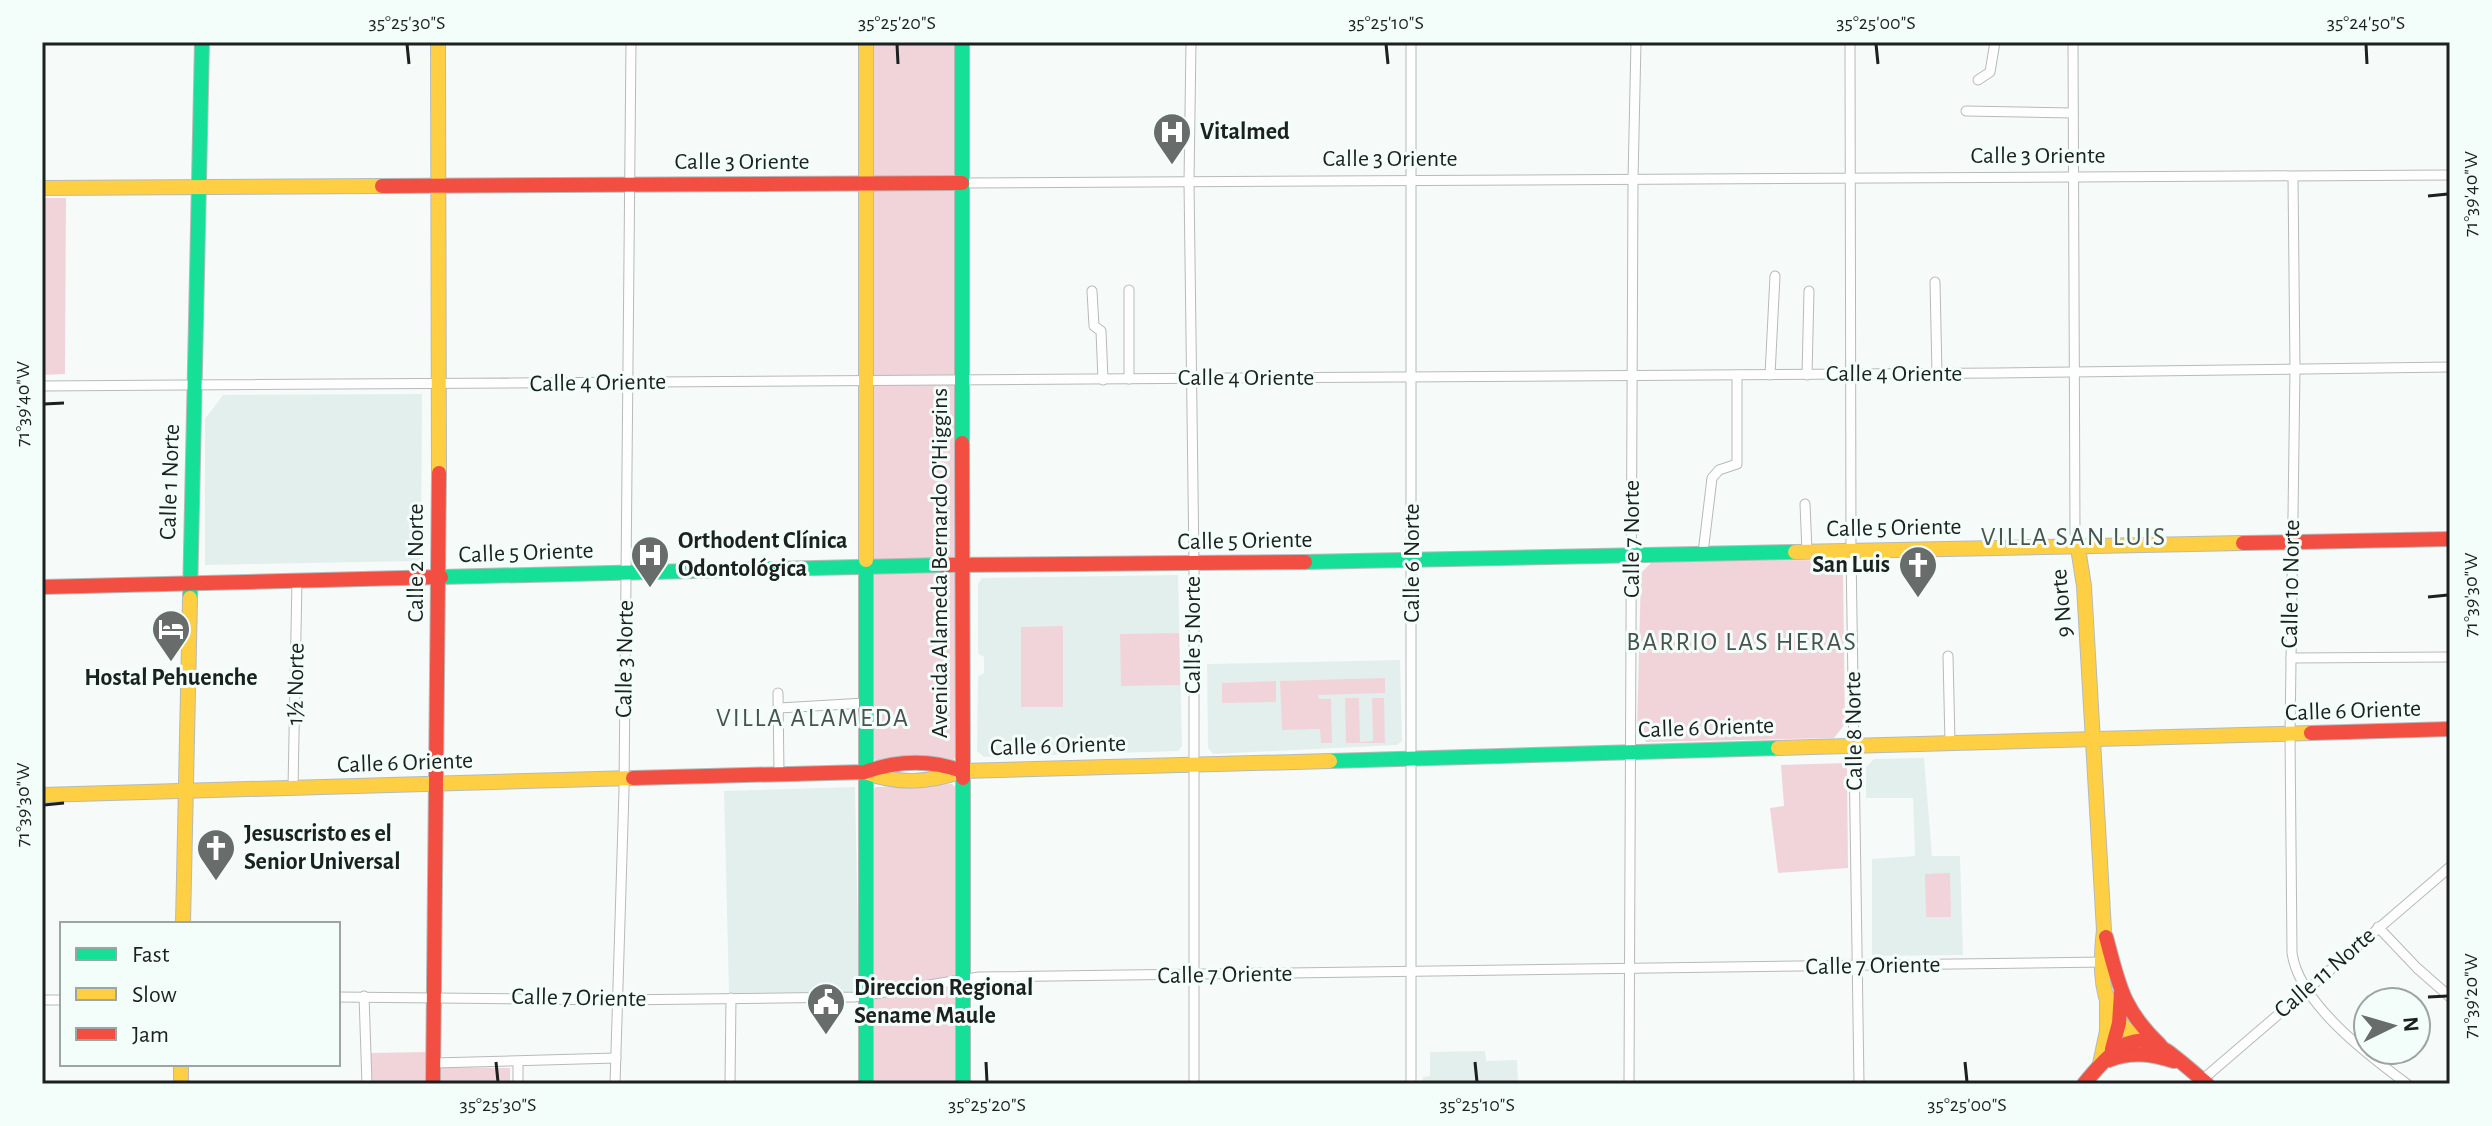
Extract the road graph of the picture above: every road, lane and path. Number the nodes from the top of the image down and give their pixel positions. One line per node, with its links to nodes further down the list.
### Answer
1 (202, 42): 26 (main road, Calle 1 Norte)
2 (438, 42): 25 (main road, Calle 2 Norte)
3 (631, 42): 24 (street, Calle 3 Norte)
4 (866, 42): 23 (main road)
5 (962, 42): 22 (main road, Avenida Alameda Bernardo O'Higgins)
6 (1191, 42): 21 (street, Calle 5 Norte)
7 (1411, 42): 20 (street, Calle 6 Norte)
8 (1636, 42): 19 (street, Calle 7 Norte)
9 (1850, 42): 18 (street, Calle 8 Norte)
10 (1995, 42): 12 (street)
11 (2073, 42): 14 (street, 9 Norte)
12 (1978, 80)
13 (1966, 111): 14 (street)
14 (2073, 113): 16 (street, 9 Norte)
15 (2450, 175): 17 (street, Calle 3 Oriente)
16 (2074, 177): 17 (street, Calle 3 Oriente); 18 (street, Calle 3 Oriente); 35 (street, 9 Norte)
17 (2293, 177): 34 (street, Calle 10 Norte)
18 (1850, 179): 19 (street, Calle 3 Oriente); 36 (street, Calle 8 Norte)
19 (1633, 180): 20 (street, Calle 3 Oriente); 41 (street, Calle 7 Norte)
20 (1411, 181): 21 (street, Calle 3 Oriente); 42 (street, Calle 6 Norte)
21 (1189, 182): 22 (street, Calle 3 Oriente); 44 (street, Calle 5 Norte)
22 (962, 183): 23 (main road, Calle 3 Oriente); 46 (main road, Avenida Alameda Bernardo O'Higgins)
23 (866, 184): 24 (main road, Calle 3 Oriente); 45 (main road)
24 (630, 185): 25 (main road, Calle 3 Oriente); 48 (street, Calle 3 Norte)
25 (438, 186): 26 (main road, Calle 3 Oriente); 49 (main road, Calle 2 Norte)
26 (199, 187): 27 (main road, Calle 3 Oriente); 51 (main road, Calle 1 Norte)
27 (42, 188)
28 (1775, 276): 39 (street)
29 (1935, 282): 37 (street)
30 (1129, 290): 43 (street)
31 (1092, 291): 47 (street)
32 (1809, 291): 40 (street)
33 (2450, 367): 34 (street, Calle 4 Oriente)
34 (2295, 369): 35 (street, Calle 4 Oriente); 54 (street, Calle 10 Norte)
35 (2074, 373): 37 (street, Calle 4 Oriente); 55 (street, 9 Norte)
36 (1850, 374): 37 (street, Calle 4 Oriente); 40 (street, Calle 4 Oriente); 57 (street, Calle 8 Norte)
37 (1937, 374)
38 (1737, 375): 39 (street, Calle 4 Oriente); 41 (street, Calle 4 Oriente); 58 (street)
39 (1770, 375): 40 (street, Calle 4 Oriente)
40 (1807, 375)
41 (1633, 376): 42 (street, Calle 4 Oriente); 59 (street, Calle 7 Norte)
42 (1411, 377): 44 (street, Calle 4 Oriente); 60 (street, Calle 6 Norte)
43 (1129, 379): 44 (street, Calle 4 Oriente); 47 (street, Calle 4 Oriente)
44 (1190, 379): 61 (street, Calle 5 Norte)
45 (866, 380): 46 (street, Calle 4 Oriente); 48 (street, Calle 4 Oriente); 62 (main road)
46 (962, 380): 47 (street, Calle 4 Oriente); 63 (main road, Avenida Alameda Bernardo O'Higgins)
47 (1103, 380)
48 (628, 383): 49 (street, Calle 4 Oriente); 64 (street, Calle 3 Norte)
49 (439, 385): 51 (street, Calle 4 Oriente); 65 (main road, Calle 2 Norte)
50 (42, 386): 51 (street, Calle 4 Oriente)
51 (195, 386): 67 (main road, Calle 1 Norte)
52 (1805, 504): 56 (street)
53 (2450, 539): 54 (main road, Calle 5 Oriente)
54 (2291, 542): 55 (main road, Calle 5 Oriente); 71 (street, Calle 10 Norte)
55 (2078, 548): 57 (main road, Calle 5 Oriente); 77 (main road, 9 Norte)
56 (1807, 551): 57 (main road, Calle 5 Oriente); 58 (main road, Calle 5 Oriente)
57 (1851, 551): 79 (street, Calle 8 Norte)
58 (1703, 553): 59 (main road, Calle 5 Oriente)
59 (1632, 555): 60 (main road, Calle 5 Oriente); 80 (street, Calle 7 Norte)
60 (1412, 559): 61 (main road, Calle 5 Oriente); 81 (street, Calle 6 Norte)
61 (1194, 564): 63 (main road, Calle 5 Oriente); 82 (street, Calle 5 Norte)
62 (865, 567): 63 (main road, Calle 5 Oriente); 64 (main road, Calle 5 Oriente); 73 (main road)
63 (962, 567): 83 (main road, Avenida Alameda Bernardo O'Higgins)
64 (626, 572): 65 (main road, Calle 5 Oriente); 86 (street, Calle 3 Norte)
65 (439, 577): 66 (main road, Calle 5 Oriente); 87 (main road, Calle 2 Norte)
66 (297, 580): 67 (main road, Calle 5 Oriente); 88 (street, 1½ Norte)
67 (189, 583): 68 (main road, Calle 5 Oriente); 89 (main road, Calle 1 Norte)
68 (42, 587)
69 (1948, 656): 78 (street)
70 (2450, 657): 71 (street)
71 (2291, 658): 76 (street, Calle 10 Norte)
72 (778, 693): 74 (street)
73 (865, 703): 74 (street); 84 (main road)
74 (779, 708): 85 (street)
75 (2450, 729): 76 (main road, Calle 6 Oriente)
76 (2290, 735): 77 (main road, Calle 6 Oriente); 100 (street, Calle 10 Norte)
77 (2093, 740): 78 (main road, Calle 6 Oriente); 94 (main road, 9 Norte)
78 (1950, 743): 79 (main road, Calle 6 Oriente)
79 (1854, 746): 80 (main road, Calle 6 Oriente); 95 (street, Calle 8 Norte)
80 (1631, 752): 81 (main road, Calle 6 Oriente); 96 (street, Calle 7 Norte)
81 (1412, 758): 82 (main road, Calle 6 Oriente); 97 (street, Calle 6 Norte)
82 (1192, 764): 83 (main road, Calle 6 Oriente); 98 (street, Calle 5 Norte)
83 (962, 771): 84 (main road, Calle 6 Oriente); 99 (main road, Avenida Alameda Bernardo O'Higgins)
84 (865, 772): 85 (main road, Calle 6 Oriente); 105 (main road)
85 (779, 774): 86 (main road, Calle 6 Oriente)
86 (624, 779): 87 (main road, Calle 6 Oriente); 108 (street, Calle 3 Norte)
87 (435, 784): 88 (main road, Calle 6 Oriente); 103 (main road, Calle 2 Norte)
88 (293, 788): 89 (main road, Calle 6 Oriente)
89 (185, 791): 90 (main road, Calle 6 Oriente); 92 (main road, Calle 1 Norte)
90 (42, 795)
91 (2450, 867): 93 (street, Calle 11 Norte)
92 (183, 922)
93 (2378, 927): 100 (street, Calle 11 Norte); 106 (street)
94 (2107, 962): 95 (street, Calle 7 Oriente); 101 (main road, 9 Norte)
95 (1856, 967): 96 (street, Calle 7 Oriente); 129 (street, Calle 8 Norte)
96 (1629, 969): 97 (street, Calle 7 Oriente); 128 (street, Calle 7 Norte)
97 (1412, 972): 98 (street, Calle 7 Oriente); 127 (street, Calle 6 Norte)
98 (1193, 975): 99 (street, Calle 7 Oriente); 126 (street, Calle 5 Norte)
99 (962, 980): 105 (street, Calle 7 Oriente); 125 (main road, Avenida Alameda Bernardo O'Higgins)
100 (2305, 989): 118 (street, Calle 11 Norte); 130 (street)
101 (2114, 995): 109 (main road); 111 (main road); 116 (main road)
102 (364, 996): 103 (street, Calle 7 Oriente); 104 (street, Calle 7 Oriente); 119 (street)
103 (434, 996): 108 (street, Calle 7 Oriente); 115 (main road, Calle 2 Norte)
104 (340, 997)
105 (866, 997): 107 (street, Calle 7 Oriente); 124 (main road)
106 (2450, 997)
107 (731, 998): 108 (street, Calle 7 Oriente); 123 (street)
108 (616, 1000): 113 (street, Calle 3 Norte)
109 (2119, 1023): 110 (main road); 112 (main road)
110 (2137, 1040): 111 (main road); 112 (main road)
111 (2159, 1050): 116 (main road); 118 (main road)
112 (2111, 1053): 116 (main road)
113 (616, 1058): 114 (street); 122 (street, Calle 3 Norte)
114 (518, 1062): 115 (street); 121 (street)
115 (434, 1063): 120 (main road, Calle 2 Norte)
116 (2099, 1067): 117 (main road)
117 (2088, 1082)
118 (2204, 1082)
119 (367, 1084)
120 (433, 1084)
121 (518, 1084)
122 (615, 1084)
123 (730, 1084)
124 (866, 1084)
125 (963, 1084)
126 (1194, 1084)
127 (1411, 1084)
128 (1629, 1084)
129 (1859, 1084)
130 (2407, 1084)

